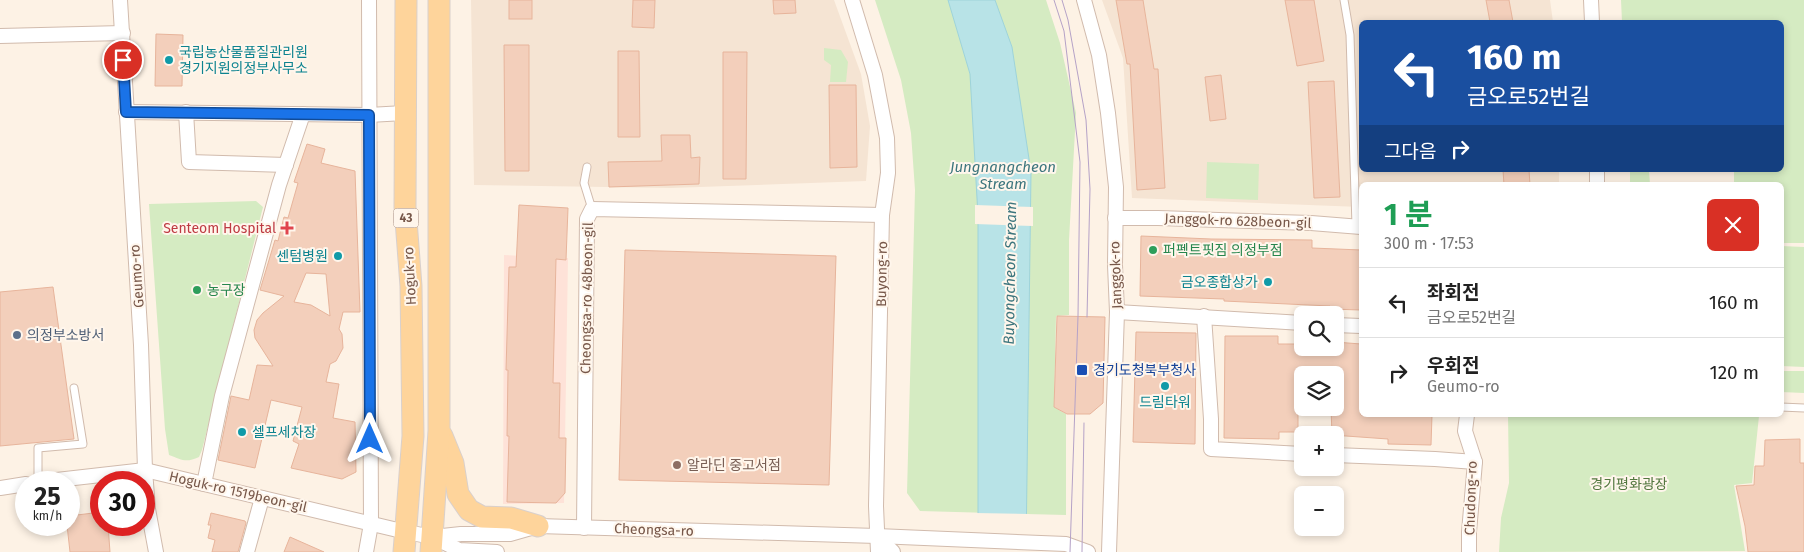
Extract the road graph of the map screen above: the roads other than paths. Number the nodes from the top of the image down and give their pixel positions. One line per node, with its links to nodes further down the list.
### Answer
1 (120, 0): 10 (street, Geumo-ro)
2 (369, 0): 16 (street)
3 (406, 0): 14 (main road, Hoguk-ro / 43)
4 (439, 0): 33 (main road, Hoguk-ro)
5 (852, 0): 20 (street, Buyong-ro)
6 (1084, 0): 21 (street, Janggok-ro)
7 (1344, 0): 22 (lane)
8 (1591, 0): 9 (street)
9 (1592, 20)
10 (123, 33): 11 (street); 12 (street, Geumo-ro)
11 (0, 36)
12 (126, 112): 13 (street); 38 (street, Geumo-ro)
13 (186, 112): 15 (street); 17 (street)
14 (404, 113): 16 (street); 49 (main road, Hoguk-ro / 43)
15 (303, 114): 16 (street); 17 (street)
16 (369, 115): 45 (street)
17 (286, 165): 41 (street)
18 (587, 166): 19 (lane)
19 (592, 209): 20 (street, Cheongsa-ro 48beon-gil); 47 (street, Cheongsa-ro 48beon-gil)
20 (882, 215): 48 (street, Buyong-ro)
21 (1115, 218): 22 (street, Janggok-ro 628beon-gil); 23 (street, Janggok-ro)
22 (1358, 226)
23 (1117, 312): 24 (street); 58 (street, Janggok-ro)
24 (1204, 316): 25 (street); 35 (street)
25 (1294, 322)
26 (1344, 325): 27 (street)
27 (1359, 326)
28 (74, 388): 39 (lane)
29 (1784, 407): 30 (lane)
30 (1804, 408)
31 (1461, 417): 34 (street)
32 (1467, 417): 34 (street, Chudong-ro)
33 (440, 431): 46 (main road, Hoguk-ro); 50 (main road, Hoguk-ro)
34 (1465, 431): 37 (street, Chudong-ro)
35 (1294, 454)
36 (1344, 455): 37 (street)
37 (1475, 462): 59 (street, Chudong-ro)
38 (145, 470): 40 (street, Hoguk-ro 1519beon-gil); 41 (street, Hoguk-ro 1519beon-gil); 51 (street, Geumo-ro)
39 (38, 471)
40 (80, 477)
41 (204, 484): 44 (street, Hoguk-ro 1519beon-gil)
42 (15, 486): 43 (street)
43 (0, 488)
44 (262, 498): 45 (street, Hoguk-ro 1519beon-gil); 52 (street)
45 (370, 524): 49 (street, Hoguk-ro 1519beon-gil); 53 (street)
46 (538, 526): 47 (street, Cheongsa-ro); 50 (street, Cheongsa-ro)
47 (584, 528): 48 (street, Cheongsa-ro)
48 (877, 536): 55 (street, Buyong-ro); 56 (street); 57 (street, Cheongsa-ro)
49 (405, 542): 50 (street, Cheongsa-ro)
50 (432, 544): 54 (street, Cheongsa-ro)
51 (156, 552)
52 (246, 552)
53 (366, 552)
54 (497, 552)
55 (878, 552)
56 (893, 552)
57 (1088, 552)
58 (1109, 552)
59 (1470, 552)

